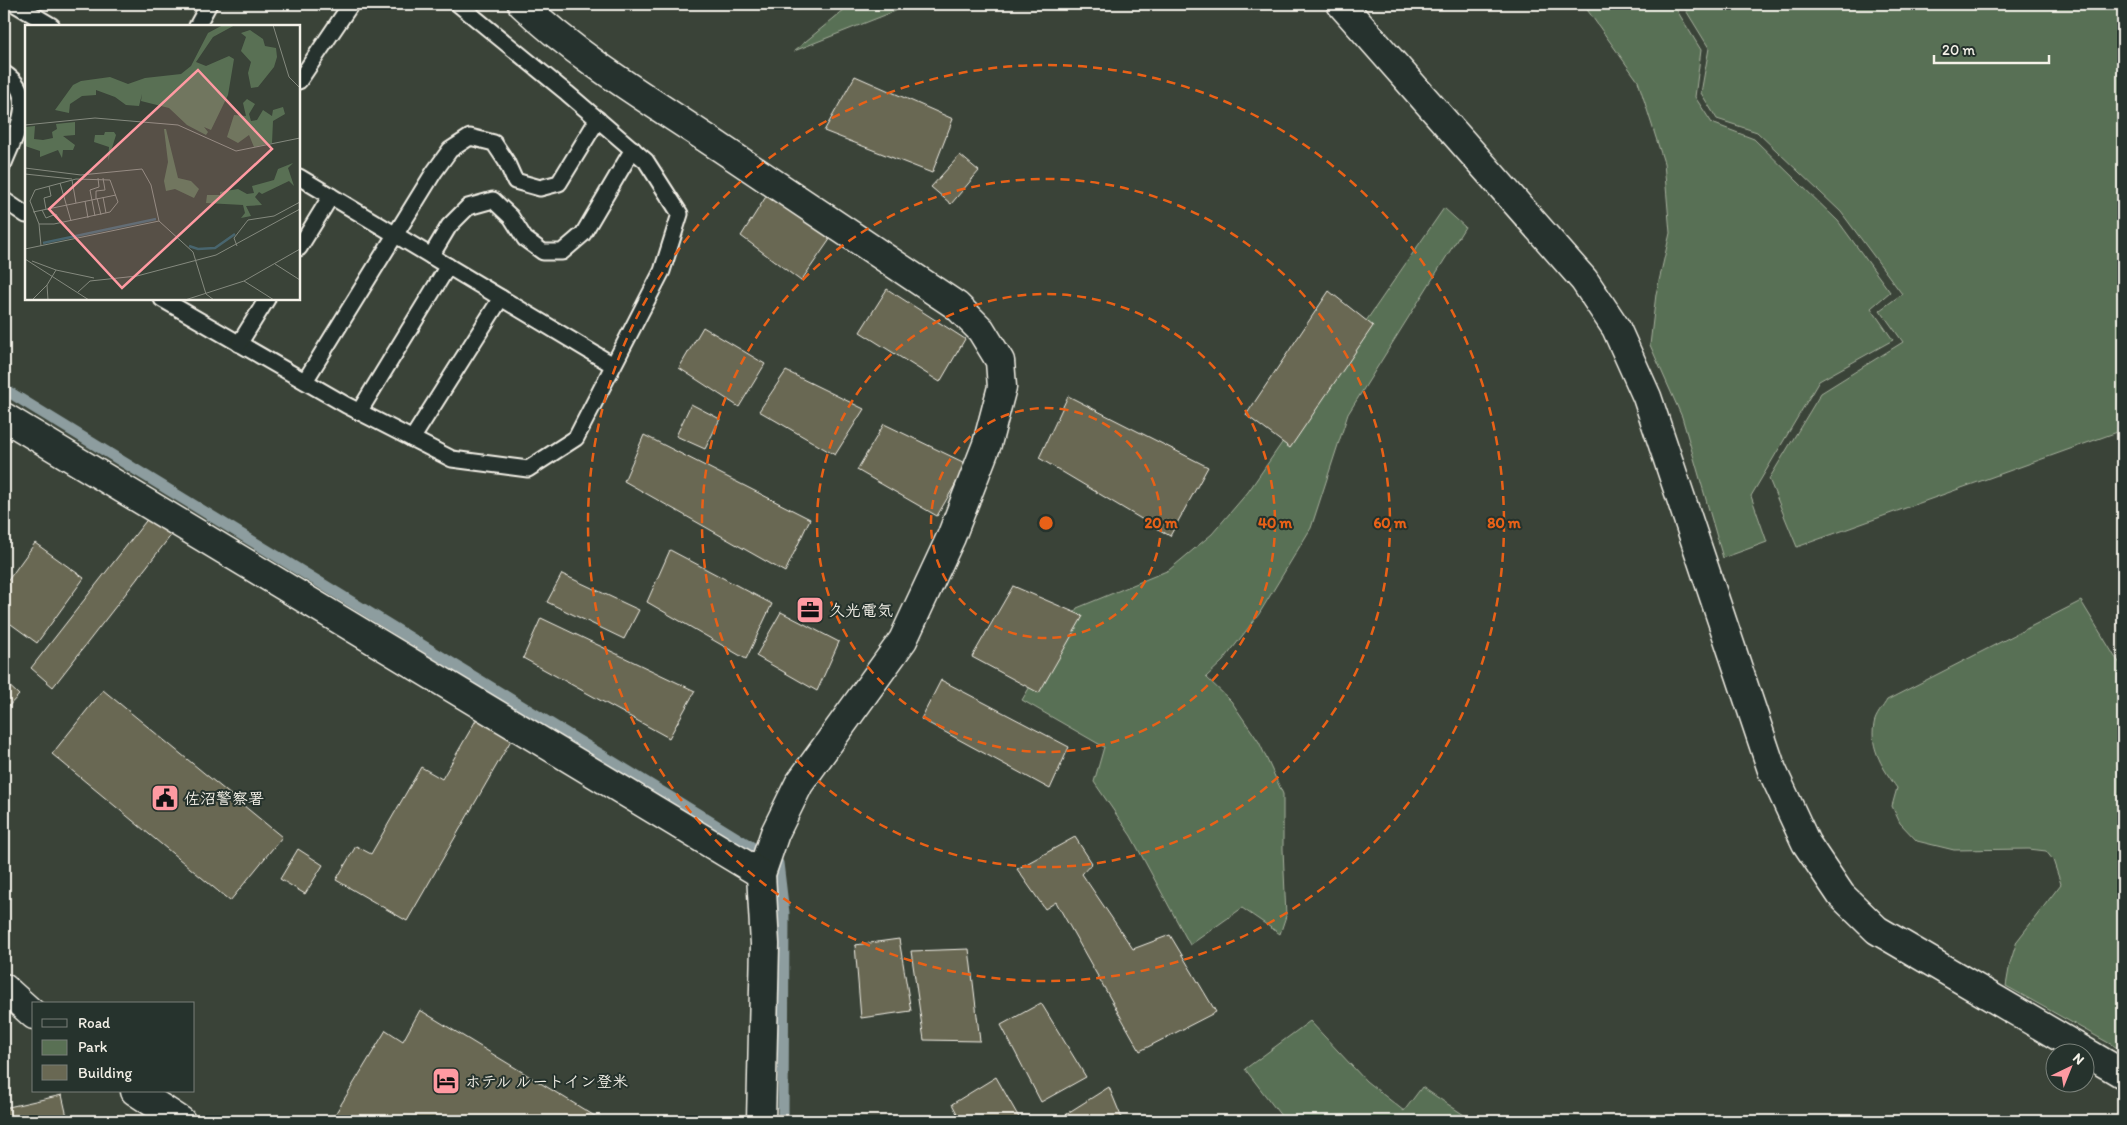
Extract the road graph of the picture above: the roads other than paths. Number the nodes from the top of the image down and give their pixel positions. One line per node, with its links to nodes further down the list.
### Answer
1 (15, 4): 7 (lane)
2 (209, 4): 8 (lane)
3 (351, 4): 10 (lane)
4 (458, 4): 11 (lane)
5 (522, 4): 31 (street)
6 (1342, 4): 34 (street)
7 (50, 25)
8 (198, 25)
9 (4, 73): 13 (lane)
10 (300, 80)
11 (598, 119): 12 (lane); 18 (lane)
12 (633, 149): 20 (lane); 26 (lane)
13 (4, 162)
14 (300, 178): 15 (lane)
15 (331, 196): 18 (lane); 19 (lane)
16 (4, 200): 17 (lane)
17 (25, 214)
18 (396, 235): 20 (lane); 27 (lane)
19 (300, 246)
20 (431, 256): 21 (lane)
21 (448, 266): 22 (lane); 28 (lane)
22 (501, 298): 26 (lane); 30 (lane)
23 (164, 300): 25 (lane)
24 (266, 300): 25 (lane)
25 (239, 344): 27 (lane)
26 (613, 366): 30 (lane)
27 (305, 381): 28 (lane)
28 (359, 412): 30 (lane)
29 (4, 417): 31 (street)
30 (412, 439)
31 (761, 874): 37 (street)
32 (4, 988): 33 (street)
33 (32, 1013)
34 (2123, 1074)
35 (137, 1092): 36 (street)
36 (181, 1121)
37 (762, 1121)

